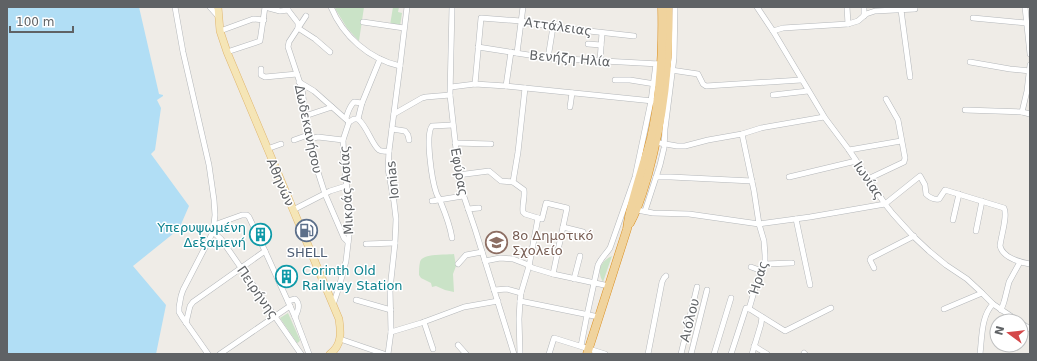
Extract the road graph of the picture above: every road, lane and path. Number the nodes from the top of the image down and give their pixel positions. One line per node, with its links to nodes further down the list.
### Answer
1 (175, 7): 117 (street)
2 (210, 7): 19 (street)
3 (218, 7): 19 (main road, Αθηνών)
4 (266, 7): 17 (street); 23 (street)
5 (331, 7): 43 (street)
6 (407, 7): 30 (street, Ionias)
7 (452, 7): 59 (street, Εφύρας)
8 (523, 7): 24 (street)
9 (662, 7): 48 (highway)
10 (668, 7): 48 (highway)
11 (675, 7): 48 (street)
12 (757, 7): 32 (street, Ιωνίας)
13 (847, 7): 27 (street)
14 (864, 7): 21 (street)
15 (915, 7): 18 (street)
16 (1025, 7): 26 (street)
17 (288, 8): 29 (street)
18 (901, 10): 21 (street); 52 (street)
19 (218, 16): 31 (main road, Αθηνών)
20 (306, 16): 29 (street, Δωδεκανήσου)
21 (864, 16): 27 (street)
22 (973, 18): 26 (street)
23 (264, 20): 31 (street); 38 (street)
24 (521, 21): 28 (street, Αττάλειας); 37 (street, Αττάλειας); 40 (street)
25 (363, 22): 30 (street)
26 (1026, 23): 41 (street)
27 (848, 24): 32 (street)
28 (554, 27): 33 (street, Αττάλειας); 42 (street)
29 (298, 28): 39 (street); 51 (street, Δωδεκανήσου)
30 (404, 28): 47 (street, Ionias)
31 (220, 31): 38 (main road, Αθηνών)
32 (773, 31): 54 (street, Ιωνίας)
33 (602, 33): 34 (street, Αττάλειας); 36 (street)
34 (634, 36)
35 (588, 44): 36 (street)
36 (601, 45): 44 (street)
37 (478, 47): 40 (street, Βενήζη Ηλία); 56 (street)
38 (227, 52): 90 (main road, Αθηνών)
39 (330, 52)
40 (514, 53): 42 (street, Βενήζη Ηλία); 58 (street)
41 (1030, 54)
42 (548, 58): 44 (street, Βενήζη Ηλία)
43 (380, 59): 47 (street); 67 (street)
44 (600, 61): 48 (street, Βενήζη Ηλία)
45 (970, 62): 50 (street)
46 (1030, 65): 50 (street)
47 (400, 66): 72 (street, Ionias)
48 (664, 67): 54 (street, Βενήζη Ηλία); 57 (highway); 66 (highway)
49 (261, 69): 51 (street)
50 (1030, 71): 71 (street)
51 (297, 74): 55 (street, Δωδεκανήσου)
52 (910, 77)
53 (615, 80): 57 (street)
54 (801, 80): 61 (street, Ιωνίας)
55 (300, 82): 68 (street); 74 (street, Δωδεκανήσου)
56 (475, 84): 58 (street); 59 (street)
57 (657, 84): 66 (highway)
58 (506, 86): 60 (street)
59 (451, 87): 63 (street, Εφύρας)
60 (525, 88): 62 (street); 100 (street)
61 (808, 91): 64 (street); 75 (street, Ιωνίας)
62 (572, 93): 66 (street); 69 (street)
63 (450, 95): 72 (street); 78 (street, Εφύρας)
64 (773, 95)
65 (886, 99): 85 (street)
66 (661, 101): 87 (street); 95 (highway); 95 (street); 112 (highway)
67 (362, 103): 76 (street); 77 (street, Μικράς Ασίας)
68 (332, 107): 74 (street); 77 (street)
69 (570, 107)
70 (965, 110): 71 (street)
71 (1022, 112): 73 (street)
72 (394, 114): 79 (street, Ionias)
73 (1030, 114)
74 (305, 116): 81 (street, Δωδεκανήσου)
75 (824, 117): 80 (street); 91 (street, Ιωνίας)
76 (358, 119): 77 (street); 92 (street)
77 (348, 120): 83 (street, Μικράς Ασίας)
78 (453, 126): 86 (street, Εφύρας); 105 (street)
79 (392, 129): 84 (street); 92 (street, Ionias)
80 (742, 134): 87 (street); 99 (street, Ήρας)
81 (309, 137): 82 (street); 83 (street); 102 (street, Δωδεκανήσου)
82 (294, 140)
83 (343, 140): 101 (street, Μικράς Ασίας)
84 (409, 140)
85 (901, 141): 91 (street); 98 (street)
86 (455, 143): 89 (street); 94 (street, Εφύρας)
87 (662, 143): 97 (street)
88 (281, 144): 90 (street)
89 (490, 144)
90 (267, 149): 111 (main road, Αθηνών)
91 (849, 150): 93 (street, Ιωνίας)
92 (389, 152): 126 (street, Ionias)
93 (856, 161): 96 (street); 98 (street, Ιωνίας)
94 (458, 175): 100 (street); 104 (street, Εφύρας)
95 (638, 177): 119 (highway); 127 (street)
96 (789, 177)
97 (656, 178): 99 (street); 112 (street)
98 (868, 179): 108 (street, Ιωνίας)
99 (752, 181): 116 (street, Ήρας)
100 (513, 182): 113 (street)
101 (346, 186): 102 (street); 125 (street, Μικράς Ασίας)
102 (325, 194): 111 (street); 125 (street, Δωδεκανήσου)
103 (960, 194): 107 (street); 108 (street); 115 (street)
104 (464, 196): 105 (street); 110 (street, Εφύρας)
105 (440, 200): 106 (street); 124 (street)
106 (432, 201)
107 (982, 201): 120 (street); 134 (street)
108 (885, 204): 114 (street); 123 (street, Ιωνίας)
109 (478, 208): 110 (street)
110 (468, 209): 131 (street, Εφύρας)
111 (293, 210): 161 (main road, Αθηνών)
112 (641, 211): 116 (street); 119 (highway)
113 (538, 218): 118 (street); 139 (street)
114 (796, 219): 116 (street); 148 (street)
115 (953, 220)
116 (759, 224): 137 (street, Ήρας)
117 (214, 225): 121 (street); 130 (street)
118 (563, 227): 122 (street); 144 (street)
119 (627, 229): 129 (highway)
120 (976, 231)
121 (213, 232): 141 (street, Πειρήνης); 174 (street)
122 (583, 232)
123 (914, 236): 142 (street); 154 (street, Ιωνίας)
124 (452, 238)
125 (348, 242): 161 (street, Μικράς Ασίας)
126 (395, 243): 128 (street); 165 (street, Ionias)
127 (611, 243): 129 (street); 147 (street)
128 (366, 244)
129 (622, 246): 149 (highway)
130 (265, 251): 141 (street); 159 (street)
131 (482, 252): 133 (street, Εφύρας); 136 (street)
132 (580, 256): 146 (street)
133 (485, 261): 139 (street); 151 (street, Εφύρας)
134 (1020, 262): 138 (street); 166 (street)
135 (792, 263): 137 (street)
136 (458, 264)
137 (765, 264): 143 (street, Ήρας)
138 (1030, 264)
139 (529, 266): 144 (street); 153 (street)
140 (751, 267): 143 (street)
141 (241, 268): 169 (street, Πειρήνης); 174 (street)
142 (874, 268)
143 (762, 271): 163 (street, Ήρας)
144 (553, 274): 146 (street)
145 (666, 276): 193 (street)
146 (574, 279): 147 (street)
147 (594, 283): 149 (street); 168 (street)
148 (810, 285)
149 (609, 286): 170 (highway)
150 (697, 287): 194 (street, Αιόλου)
151 (494, 290): 153 (street); 157 (street, Εφύρας)
152 (707, 290): 195 (street)
153 (521, 293): 158 (street)
154 (982, 293): 160 (street, Ιωνίας); 164 (street)
155 (731, 298): 196 (street)
156 (356, 300): 165 (street)
157 (498, 301): 173 (street); 189 (street, Εφύρας)
158 (520, 301): 168 (street); 190 (street)
159 (289, 304): 169 (street); 172 (street); 172 (street)
160 (993, 304): 166 (street, Ιωνίας); 200 (street)
161 (333, 306): 176 (main road, Αθηνών)
162 (831, 308): 171 (street)
163 (747, 309): 171 (street); 197 (street, Ήρας)
164 (944, 309)
165 (390, 310): 175 (street, Ionias)
166 (1001, 310): 167 (street, Ιωνίας)
167 (1006, 313)
168 (587, 315): 170 (street); 180 (street)
169 (275, 316): 183 (street); 184 (street, Πειρήνης)
170 (599, 317): 180 (highway)
171 (762, 317): 178 (street)
172 (295, 318): 185 (street)
173 (424, 322): 175 (street); 179 (street)
174 (186, 323): 182 (street)
175 (391, 332): 187 (street, Ionias)
176 (340, 339): 181 (main road, Αθηνών); 186 (street)
177 (458, 345): 188 (street)
178 (754, 346): 198 (street); 199 (street)
179 (433, 348)
180 (585, 350): 191 (street); 192 (street)
181 (334, 353)
182 (208, 354)
183 (220, 354)
184 (301, 354)
185 (309, 354)
186 (384, 354)
187 (388, 354)
188 (466, 354)
189 (514, 354)
190 (520, 354)
191 (549, 354)
192 (604, 354)
193 (648, 354)
194 (681, 354)
195 (691, 354)
196 (714, 354)
197 (731, 354)
198 (752, 354)
199 (767, 354)
200 (980, 354)

